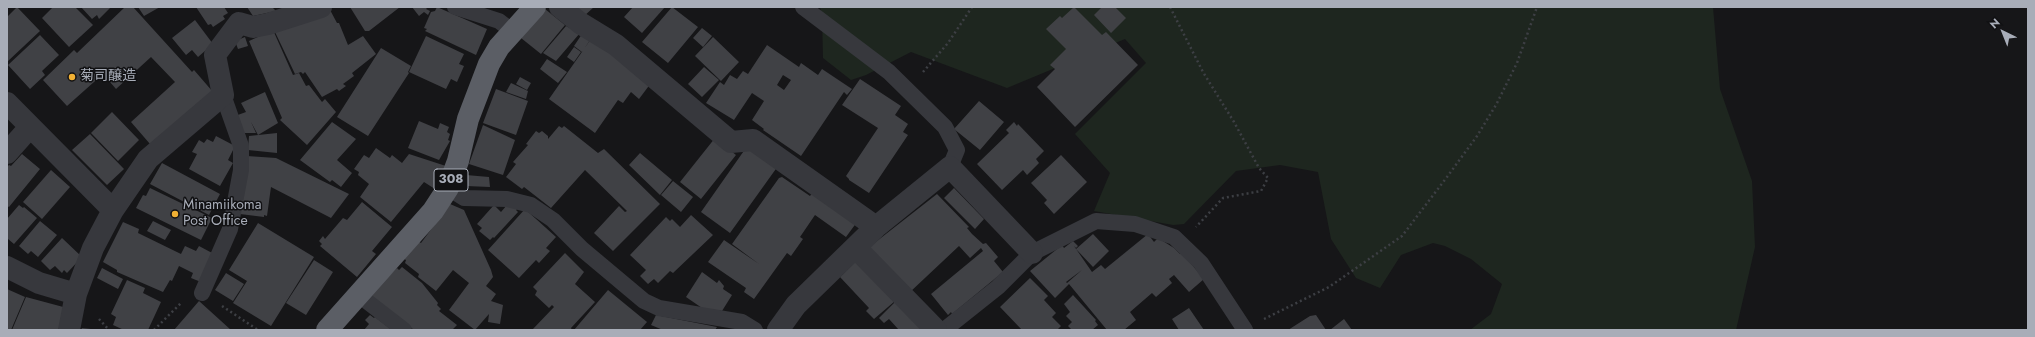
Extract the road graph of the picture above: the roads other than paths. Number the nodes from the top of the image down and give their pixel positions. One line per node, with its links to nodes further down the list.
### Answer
1 (321, 7): 6 (street)
2 (455, 7): 7 (lane)
3 (535, 7): 7 (highway, 308)
4 (560, 7): 15 (street)
5 (803, 7): 12 (lane)
6 (236, 15): 8 (street)
7 (512, 31): 13 (highway, 308)
8 (223, 95): 14 (street); 19 (lane)
9 (7, 104): 10 (street)
10 (30, 127): 11 (street); 14 (street)
11 (7, 153)
12 (950, 167): 15 (street); 17 (street)
13 (448, 188): 21 (highway, 308); 26 (lane)
14 (114, 210): 20 (street)
15 (876, 227): 16 (street)
16 (856, 248): 27 (street); 28 (street)
17 (1032, 253): 22 (lane); 29 (lane)
18 (7, 267): 20 (street)
19 (202, 293)
20 (76, 294): 23 (street)
21 (360, 296): 24 (highway, 308); 25 (lane)
22 (1245, 329)
23 (69, 330)
24 (327, 330)
25 (404, 330)
26 (755, 330)
27 (778, 330)
28 (936, 330)
29 (944, 330)

